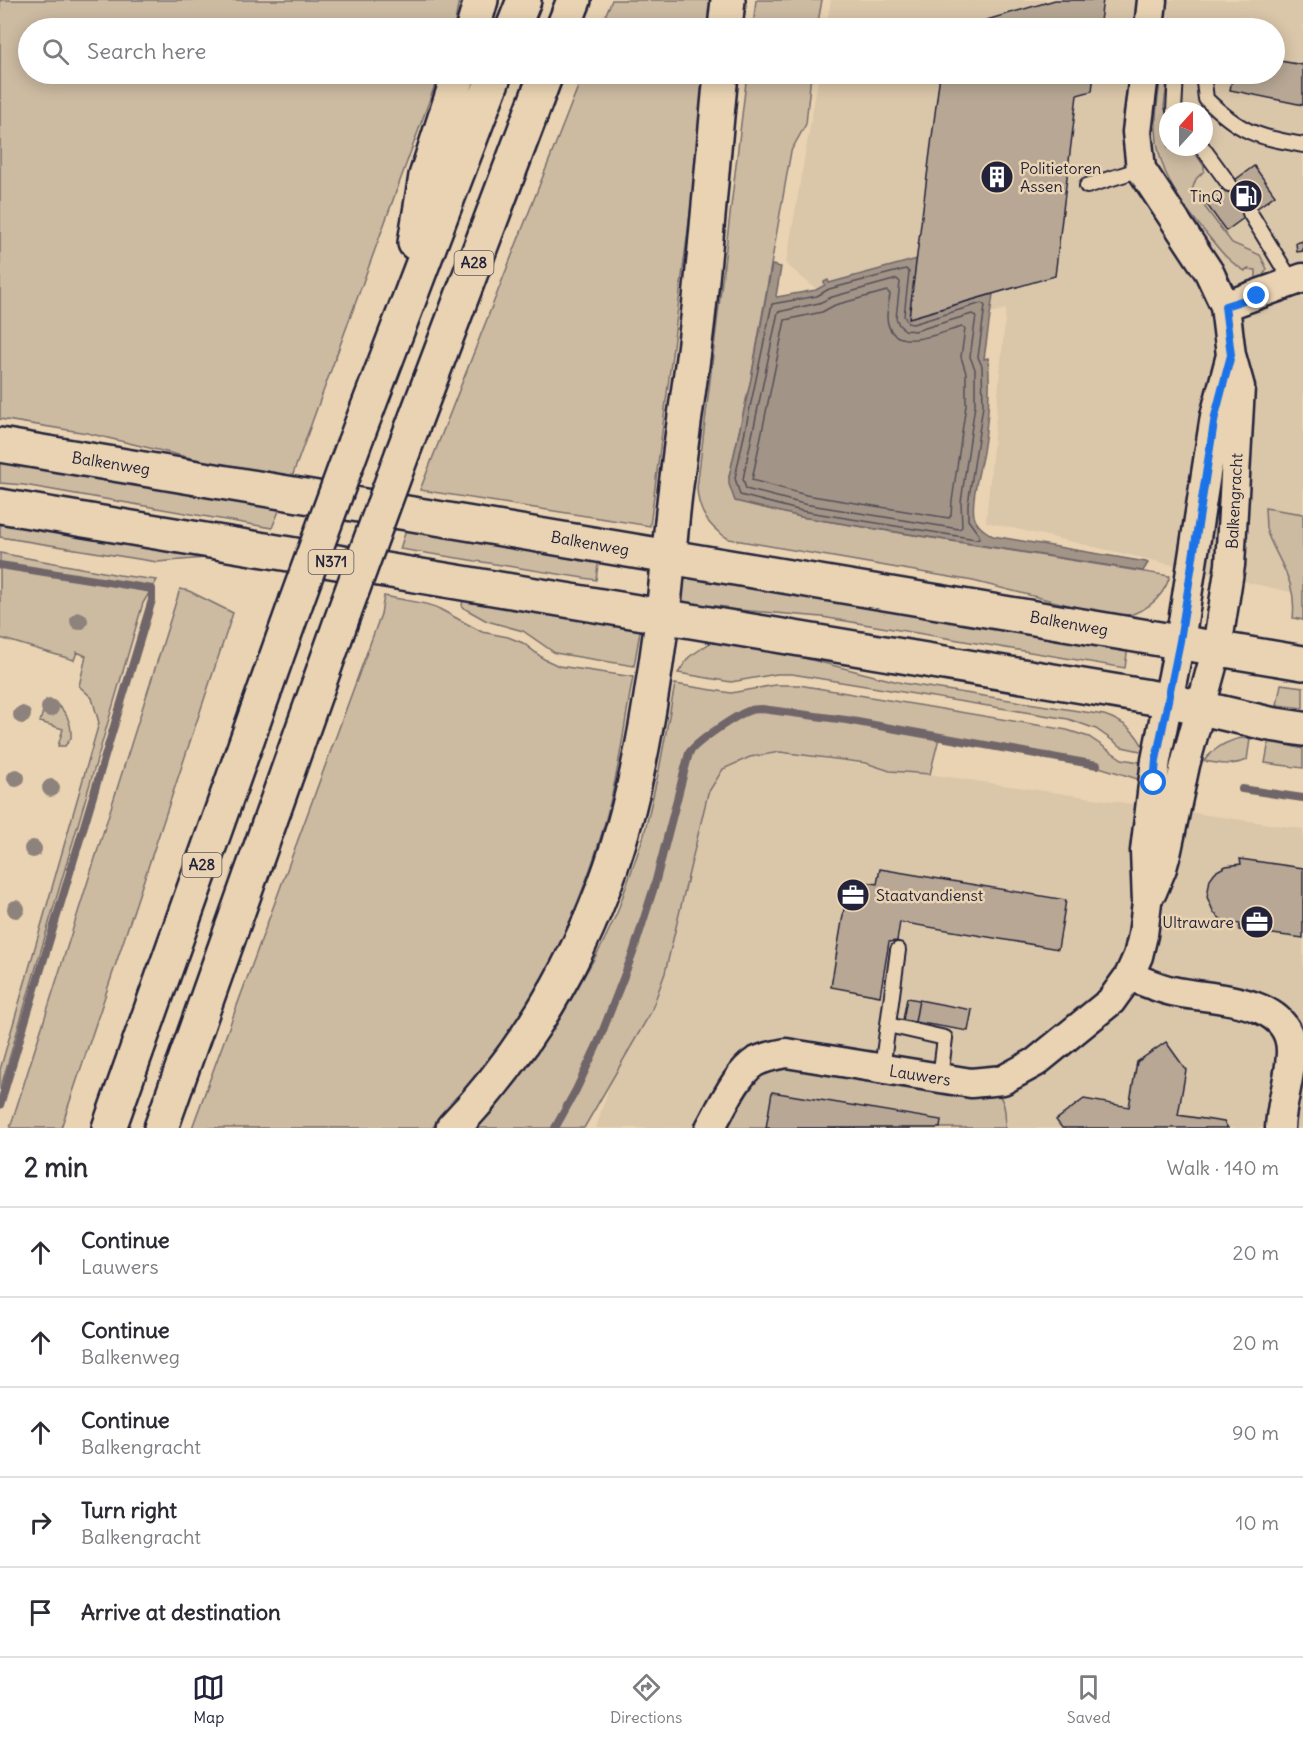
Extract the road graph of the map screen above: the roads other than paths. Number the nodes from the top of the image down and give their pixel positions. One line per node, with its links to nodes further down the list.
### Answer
1 (481, 0): 6 (main road)
2 (524, 0): 7 (main road)
3 (574, 0): 8 (main road)
4 (728, 0): 9 (main road)
5 (1152, 0): 10 (street)
6 (476, 18)
7 (517, 18)
8 (567, 18)
9 (726, 18)
10 (1150, 18)
11 (456, 84): 27 (main road, A28)
12 (491, 84): 27 (main road, A28)
13 (542, 84): 46 (main road, A28, bridge)
14 (720, 84): 31 (main road)
15 (1143, 84): 21 (street, Balkengracht)
16 (1175, 84): 18 (lane)
17 (1204, 84): 19 (lane)
18 (1174, 102)
19 (1303, 145)
20 (1209, 156): 22 (lane)
21 (1141, 169): 23 (lane); 26 (street, Balkengracht)
22 (1230, 184)
23 (1087, 186)
24 (1250, 213): 25 (lane)
25 (1298, 280): 26 (street)
26 (1225, 306): 28 (street, Balkengracht)
27 (404, 310): 45 (main road, A28, bridge)
28 (1231, 355): 33 (street, Balkengracht); 34 (street, Balkengracht)
29 (0, 445): 31 (main road, Balkenweg)
30 (0, 506): 32 (main road, N371)
31 (668, 556): 32 (main road); 33 (main road, Balkenweg)
32 (663, 616): 36 (main road); 47 (main road)
33 (1180, 641): 34 (main road, Balkenweg); 36 (street)
34 (1217, 648): 35 (main road, Balkenweg); 37 (street)
35 (1303, 663)
36 (1167, 700): 37 (main road); 39 (street, Lauwers)
37 (1201, 708): 38 (main road); 39 (street, Lauwers)
38 (1303, 729)
39 (1147, 903): 41 (street, Lauwers)
40 (898, 950): 42 (lane)
41 (1129, 976): 44 (street, Lauwers); 49 (street)
42 (888, 1025): 43 (lane); 44 (lane)
43 (882, 1069): 44 (street, Lauwers); 48 (street, Lauwers)
44 (940, 1078)
45 (110, 1128)
46 (162, 1128)
47 (453, 1128)
48 (710, 1128)
49 (1280, 1128)

